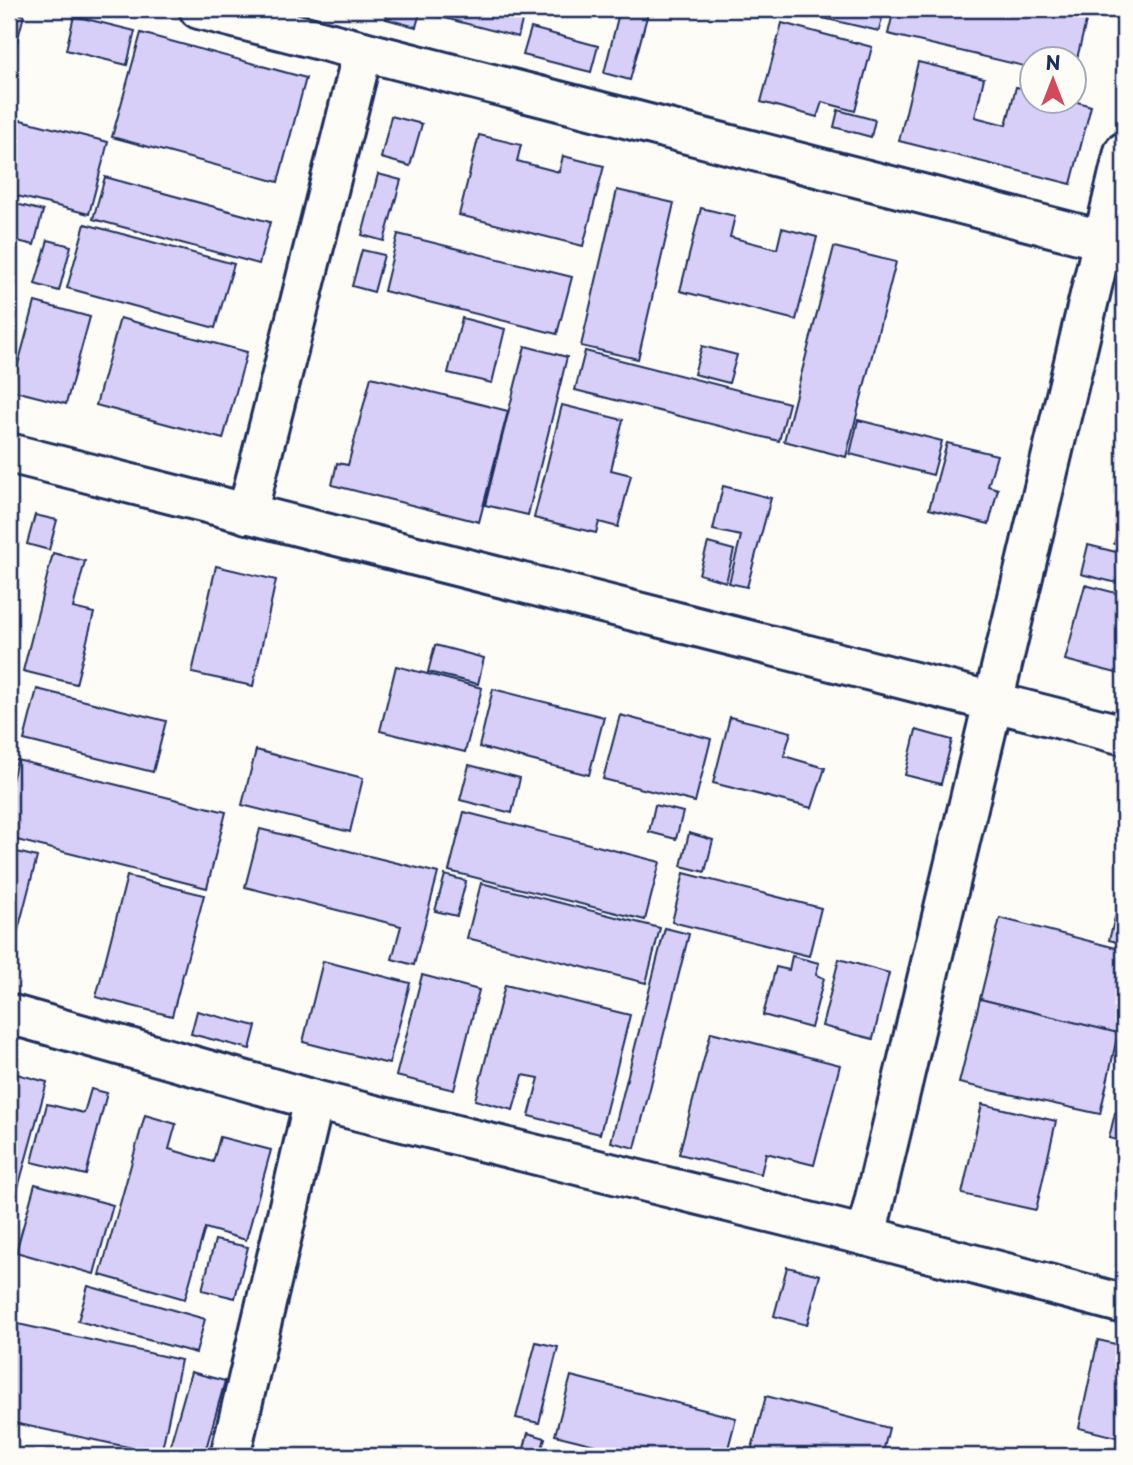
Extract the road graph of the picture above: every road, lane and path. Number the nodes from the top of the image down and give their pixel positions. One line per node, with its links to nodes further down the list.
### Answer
1 (200, 9): 2 (street)
2 (363, 51): 4 (street); 6 (street)
3 (1124, 152): 4 (street)
4 (1102, 240): 7 (street)
5 (9, 453): 6 (street)
6 (247, 514): 7 (street)
7 (992, 702): 8 (street); 11 (street)
8 (1124, 735)
9 (9, 1014): 10 (street)
10 (314, 1100): 11 (street); 13 (street)
11 (866, 1236): 12 (street)
12 (1124, 1304)
13 (230, 1456)

